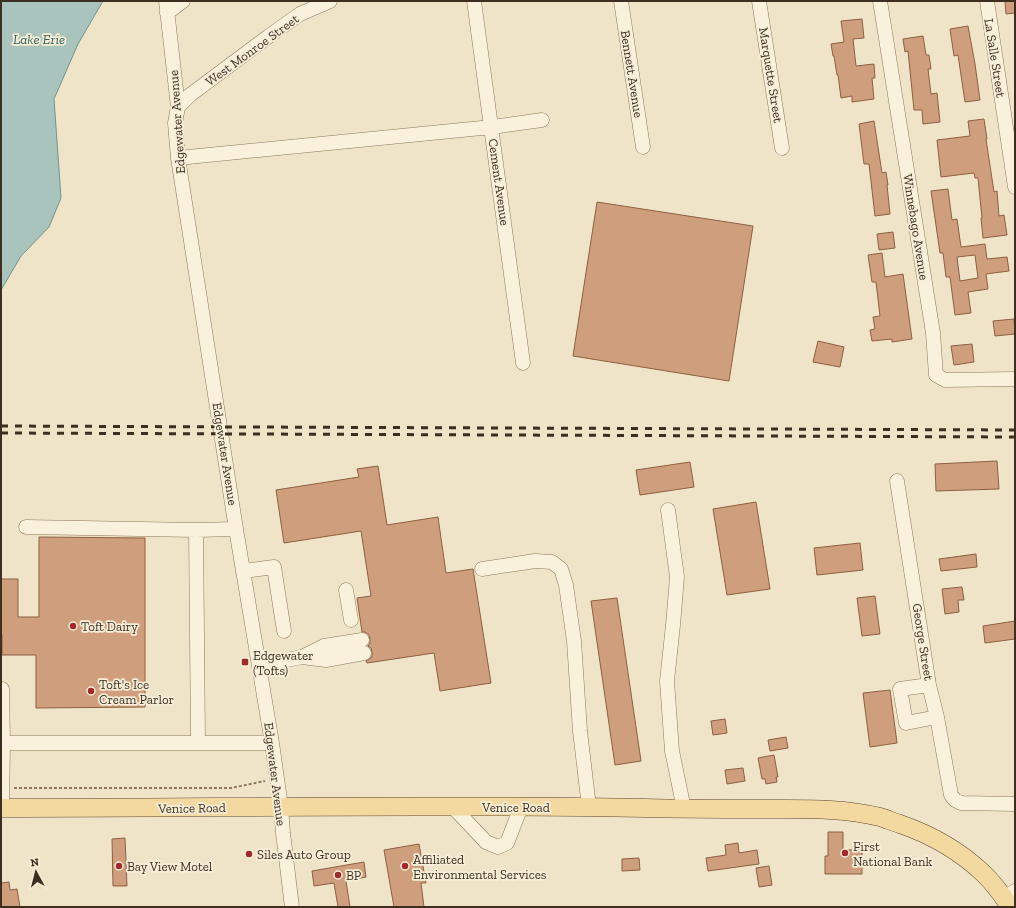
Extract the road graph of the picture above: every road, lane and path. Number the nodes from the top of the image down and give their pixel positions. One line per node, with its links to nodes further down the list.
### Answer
1 (183, 1): 8 (street)
2 (330, 1): 9 (street, West Monroe Street)
3 (474, 1): 11 (street, Cement Avenue)
4 (621, 1): 12 (street, Bennett Avenue)
5 (759, 1): 13 (street, Marquette Street)
6 (880, 1): 17 (street, Winnebago Avenue)
7 (987, 1): 15 (street, La Salle Street)
8 (166, 7): 9 (street, Edgewater Avenue)
9 (178, 106): 14 (street, Edgewater Avenue)
10 (542, 120): 11 (street)
11 (492, 127): 14 (street); 16 (street, Cement Avenue)
12 (643, 147)
13 (782, 148)
14 (178, 158): 21 (street, Edgewater Avenue)
15 (1015, 187)
16 (523, 363)
17 (1015, 379)
18 (897, 481): 30 (street, George Street)
19 (668, 510): 44 (street)
20 (26, 527): 22 (street)
21 (236, 529): 22 (street); 24 (street, Edgewater Avenue)
22 (196, 530): 34 (street)
23 (482, 569): 42 (street)
24 (244, 571): 27 (street); 29 (street, Edgewater Avenue)
25 (346, 590): 26 (street)
26 (351, 620)
27 (284, 631)
28 (363, 647): 29 (street)
29 (260, 665): 35 (street, Edgewater Avenue)
30 (929, 685): 32 (street, George Street); 32 (street)
31 (2, 689): 33 (street)
32 (937, 717): 38 (street, George Street)
33 (3, 743): 34 (street); 37 (street)
34 (198, 743): 35 (street)
35 (272, 743): 39 (street, Edgewater Avenue)
36 (262, 782): 37 (path)
37 (2, 788): 43 (street)
38 (1015, 804)
39 (281, 807): 40 (main road, Venice Road); 43 (main road, Venice Road); 46 (street, Edgewater Avenue)
40 (453, 807): 41 (main road, Venice Road); 41 (street)
41 (521, 807): 42 (main road, Venice Road)
42 (589, 807): 44 (main road, Venice Road)
43 (2, 808)
44 (684, 809): 45 (main road, Venice Road)
45 (1010, 899)
46 (292, 907)

